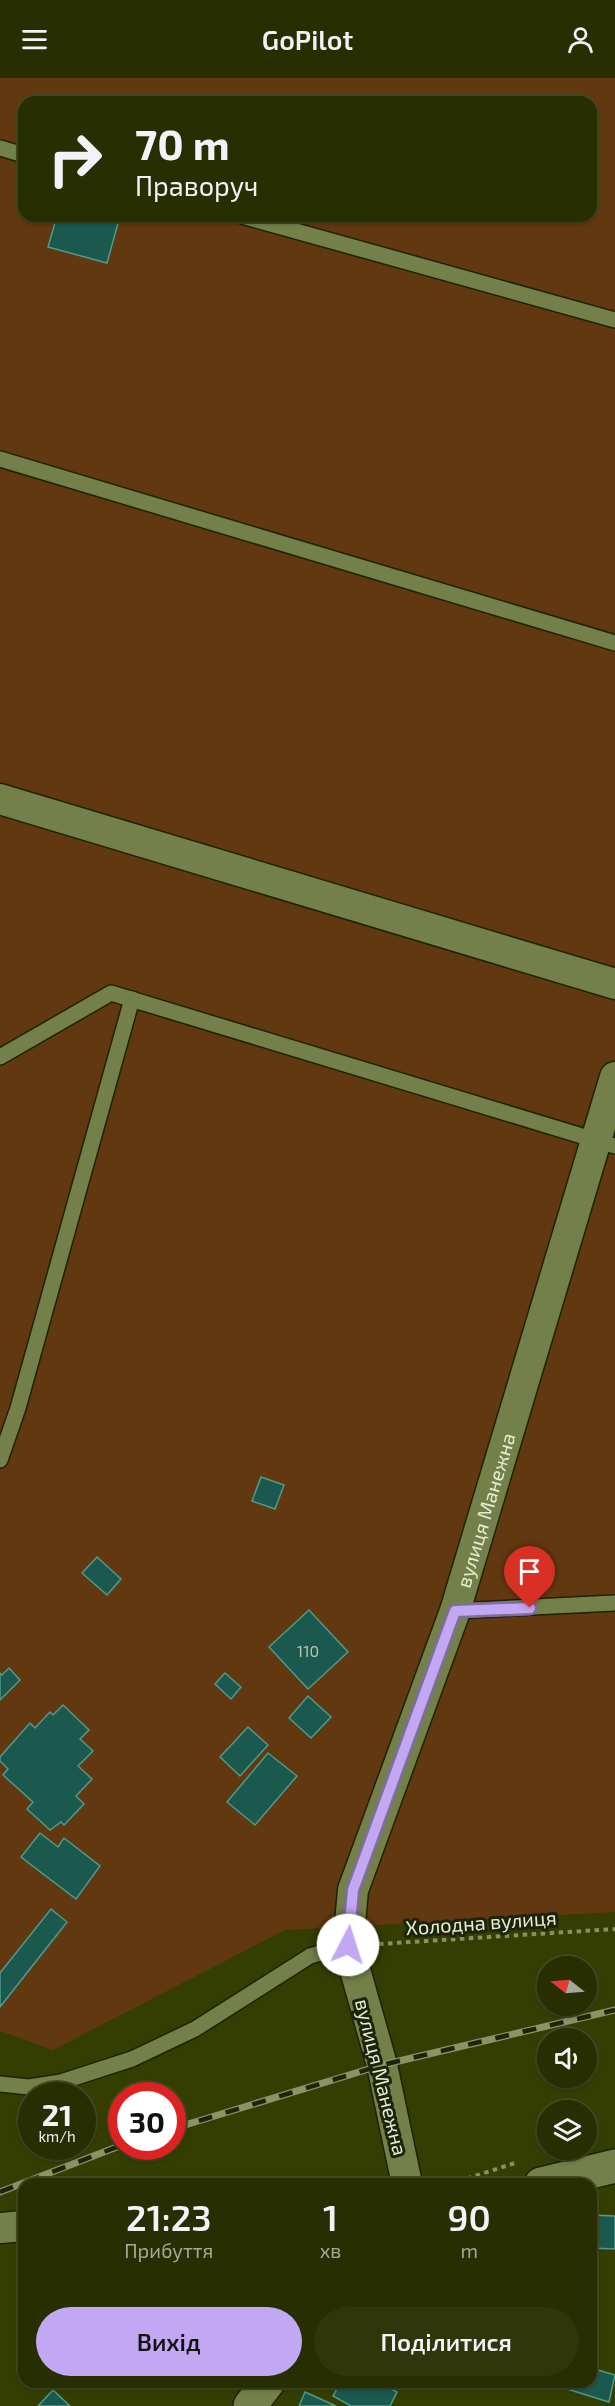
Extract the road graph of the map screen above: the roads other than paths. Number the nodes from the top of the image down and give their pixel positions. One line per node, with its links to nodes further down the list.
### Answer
1 (0, 148): 2 (lane)
2 (18, 153)
3 (264, 222): 4 (lane)
4 (615, 320)
5 (0, 459): 6 (lane)
6 (615, 643)
7 (0, 799): 8 (street)
8 (615, 984)
9 (132, 999): 10 (lane); 12 (lane); 13 (lane)
10 (0, 1057)
11 (615, 1077): 12 (street, вулиця Манежна)
12 (606, 1143): 15 (street, вулиця Манежна)
13 (0, 1460)
14 (615, 1603): 15 (lane)
15 (455, 1611): 16 (street, вулиця Манежна)
16 (348, 1945): 17 (lane); 20 (street, вулиця Манежна)
17 (0, 2084)
18 (615, 2166): 19 (main road)
19 (534, 2172)
20 (406, 2178)
21 (18, 2226): 22 (street)
22 (0, 2228)
23 (264, 2388): 24 (main road)
24 (250, 2406)

